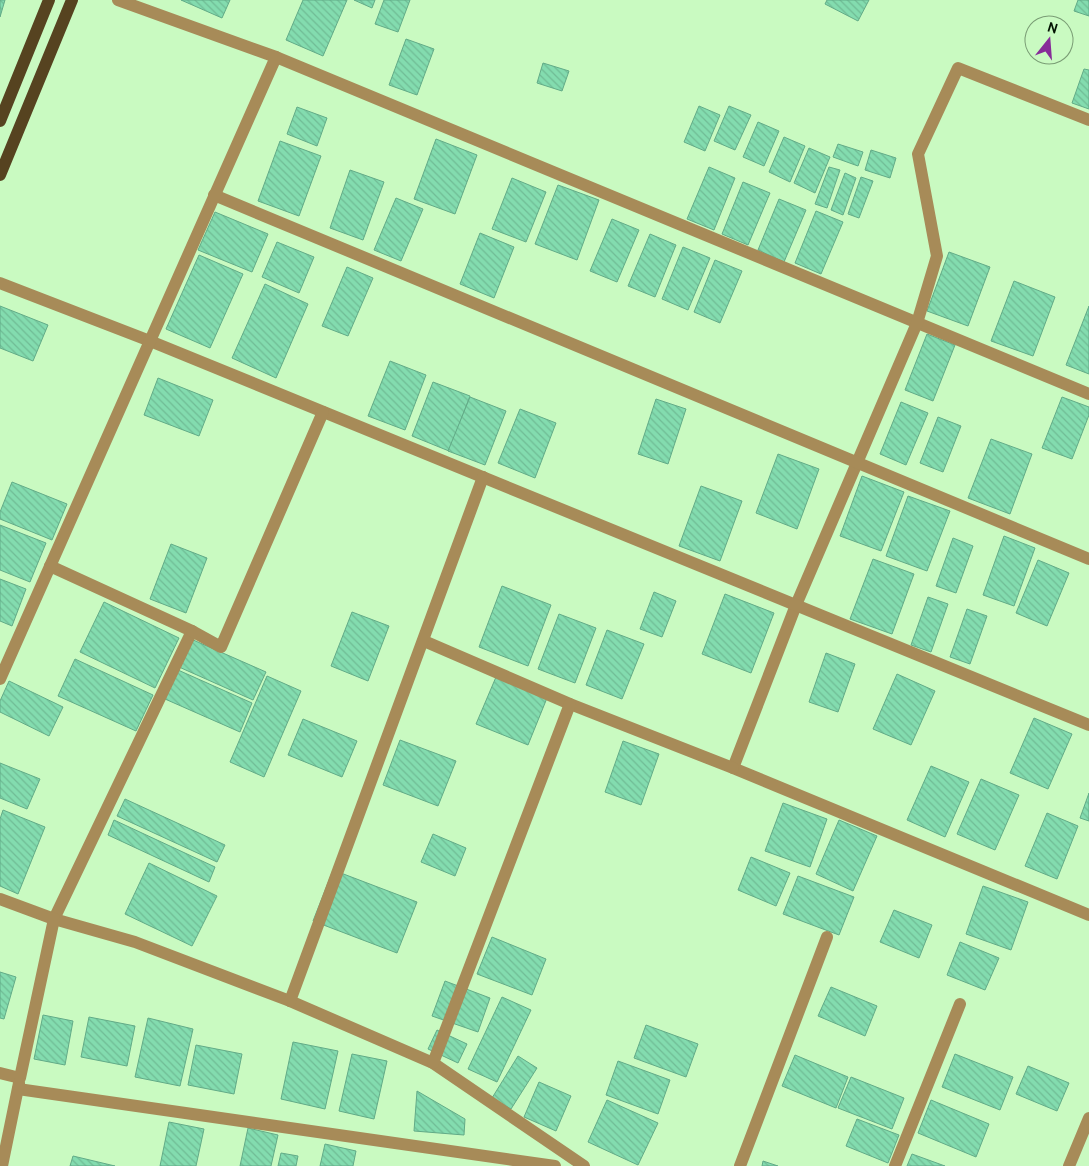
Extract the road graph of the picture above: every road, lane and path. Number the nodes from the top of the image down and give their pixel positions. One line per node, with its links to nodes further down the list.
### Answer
1 (49, 0): 6 (main road)
2 (72, 0): 7 (main road)
3 (118, 0): 4 (street)
4 (276, 57): 8 (street); 10 (street)
5 (1089, 120): 10 (street)
6 (0, 121)
7 (0, 175)
8 (214, 195): 11 (street); 14 (street)
9 (0, 283): 11 (street)
10 (917, 323): 12 (street); 14 (street)
11 (150, 341): 13 (street); 17 (street)
12 (1089, 394)
13 (323, 412): 15 (street); 19 (street)
14 (857, 462): 16 (street); 18 (street)
15 (483, 477): 18 (street); 20 (street)
16 (1089, 559)
17 (50, 566): 19 (street); 21 (street)
18 (796, 605): 23 (street); 24 (street)
19 (192, 631): 27 (street)
20 (424, 641): 22 (street); 29 (street)
21 (0, 679)
22 (570, 704): 24 (street); 31 (street)
23 (1089, 725)
24 (733, 768): 26 (street)
25 (0, 899): 27 (street)
26 (1089, 915)
27 (54, 920): 29 (street); 33 (street)
28 (827, 937): 38 (street)
29 (290, 1001): 31 (street)
30 (960, 1004): 39 (street)
31 (433, 1063): 37 (street)
32 (0, 1073): 33 (street)
33 (19, 1083): 35 (street); 36 (street)
34 (1089, 1118): 40 (street)
35 (2, 1166)
36 (556, 1166): 37 (street)
37 (584, 1166)
38 (740, 1166)
39 (895, 1166)
40 (1069, 1166)

